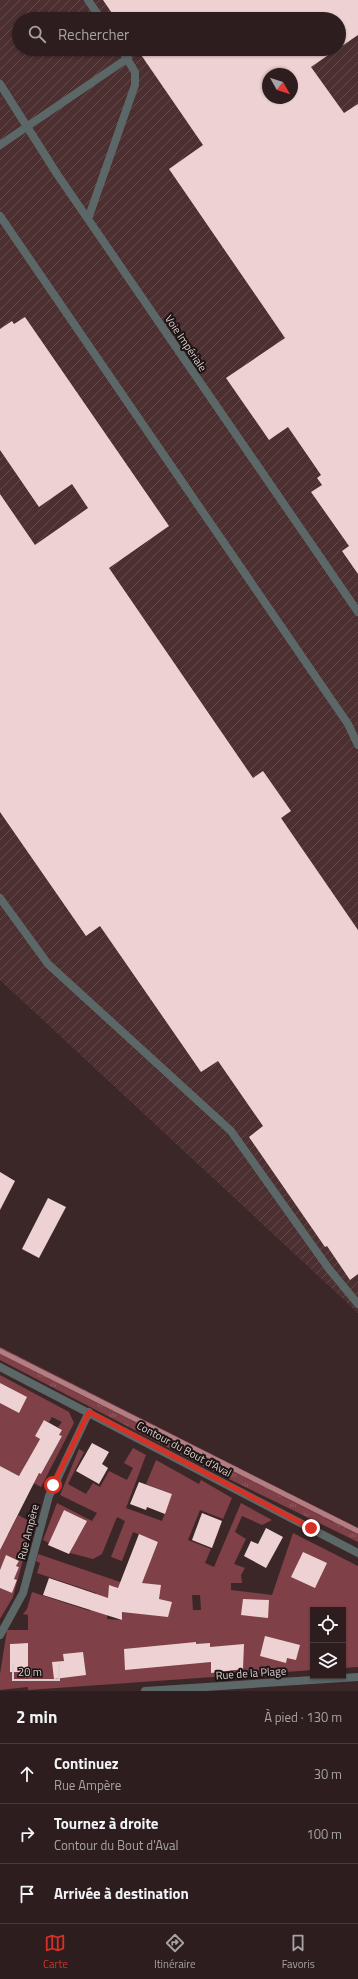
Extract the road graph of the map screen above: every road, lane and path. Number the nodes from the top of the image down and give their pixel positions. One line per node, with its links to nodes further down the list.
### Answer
1 (88, 0): 2 (street)
2 (96, 12)
3 (128, 58): 5 (street); 8 (street)
4 (0, 84): 5 (street, Voie Impériale)
5 (27, 128): 6 (street); 8 (street, Voie Impériale)
6 (0, 145)
7 (0, 216): 10 (street)
8 (88, 219): 9 (street, Voie Impériale)
9 (358, 612)
10 (358, 745)
11 (0, 898): 12 (street)
12 (358, 1304)
13 (0, 1367): 14 (street, Contour du Bout d'Aval)
14 (89, 1412): 15 (street, Contour du Bout d'Aval); 16 (street, Rue Ampère)
15 (358, 1553)
16 (0, 1635)
17 (358, 1677): 18 (street, Rue de la Plage)
18 (145, 1691)

